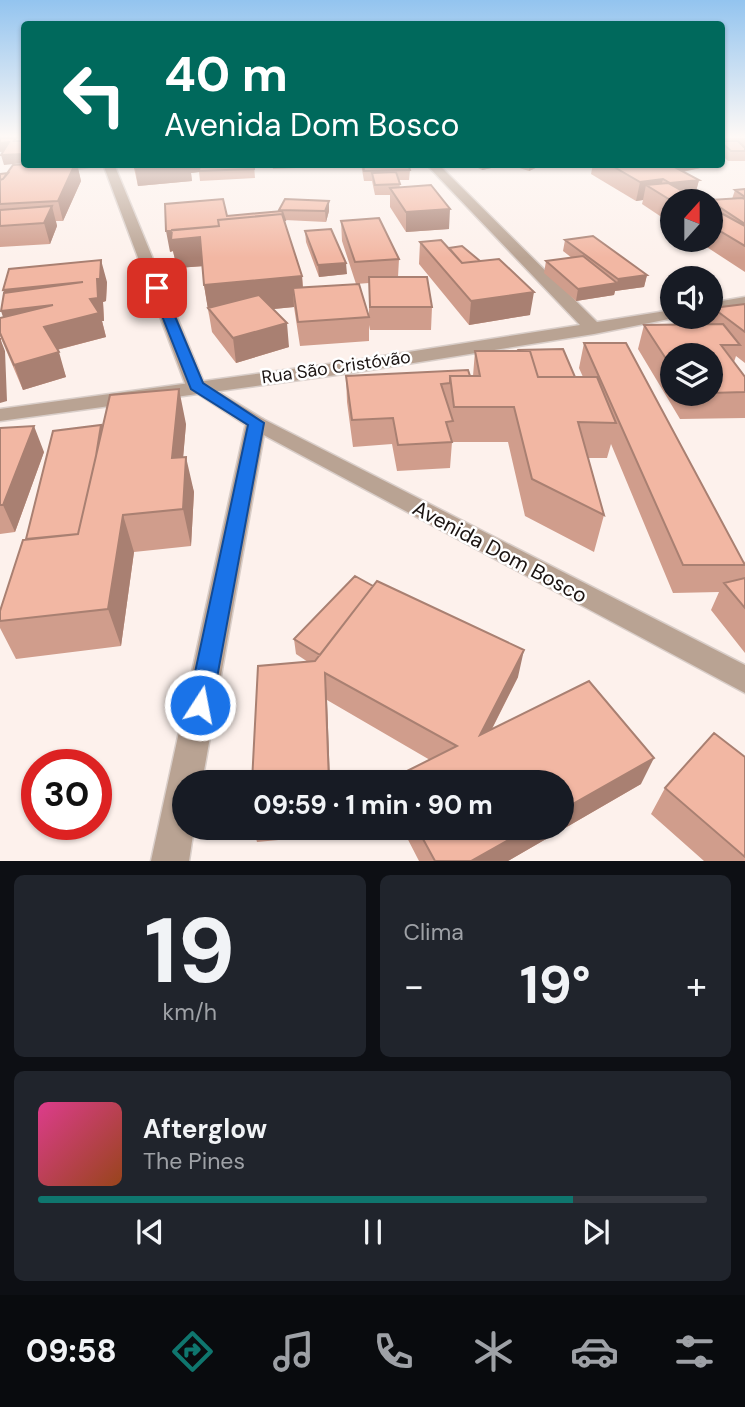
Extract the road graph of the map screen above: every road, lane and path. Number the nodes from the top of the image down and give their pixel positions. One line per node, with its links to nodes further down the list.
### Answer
1 (114, 178): 7 (street)
2 (445, 178): 6 (street)
3 (745, 302): 4 (street)
4 (723, 306)
5 (660, 317): 6 (street, Rua São Cristóvão)
6 (594, 329): 7 (street, Rua São Cristóvão)
7 (196, 386): 8 (street, Rua São Cristóvão); 9 (street, Avenida Dom Bosco)
8 (0, 415)
9 (256, 423): 10 (street, Avenida Dom Bosco); 11 (street)
10 (745, 680)
11 (187, 770)
12 (174, 840): 13 (street)
13 (170, 861)

